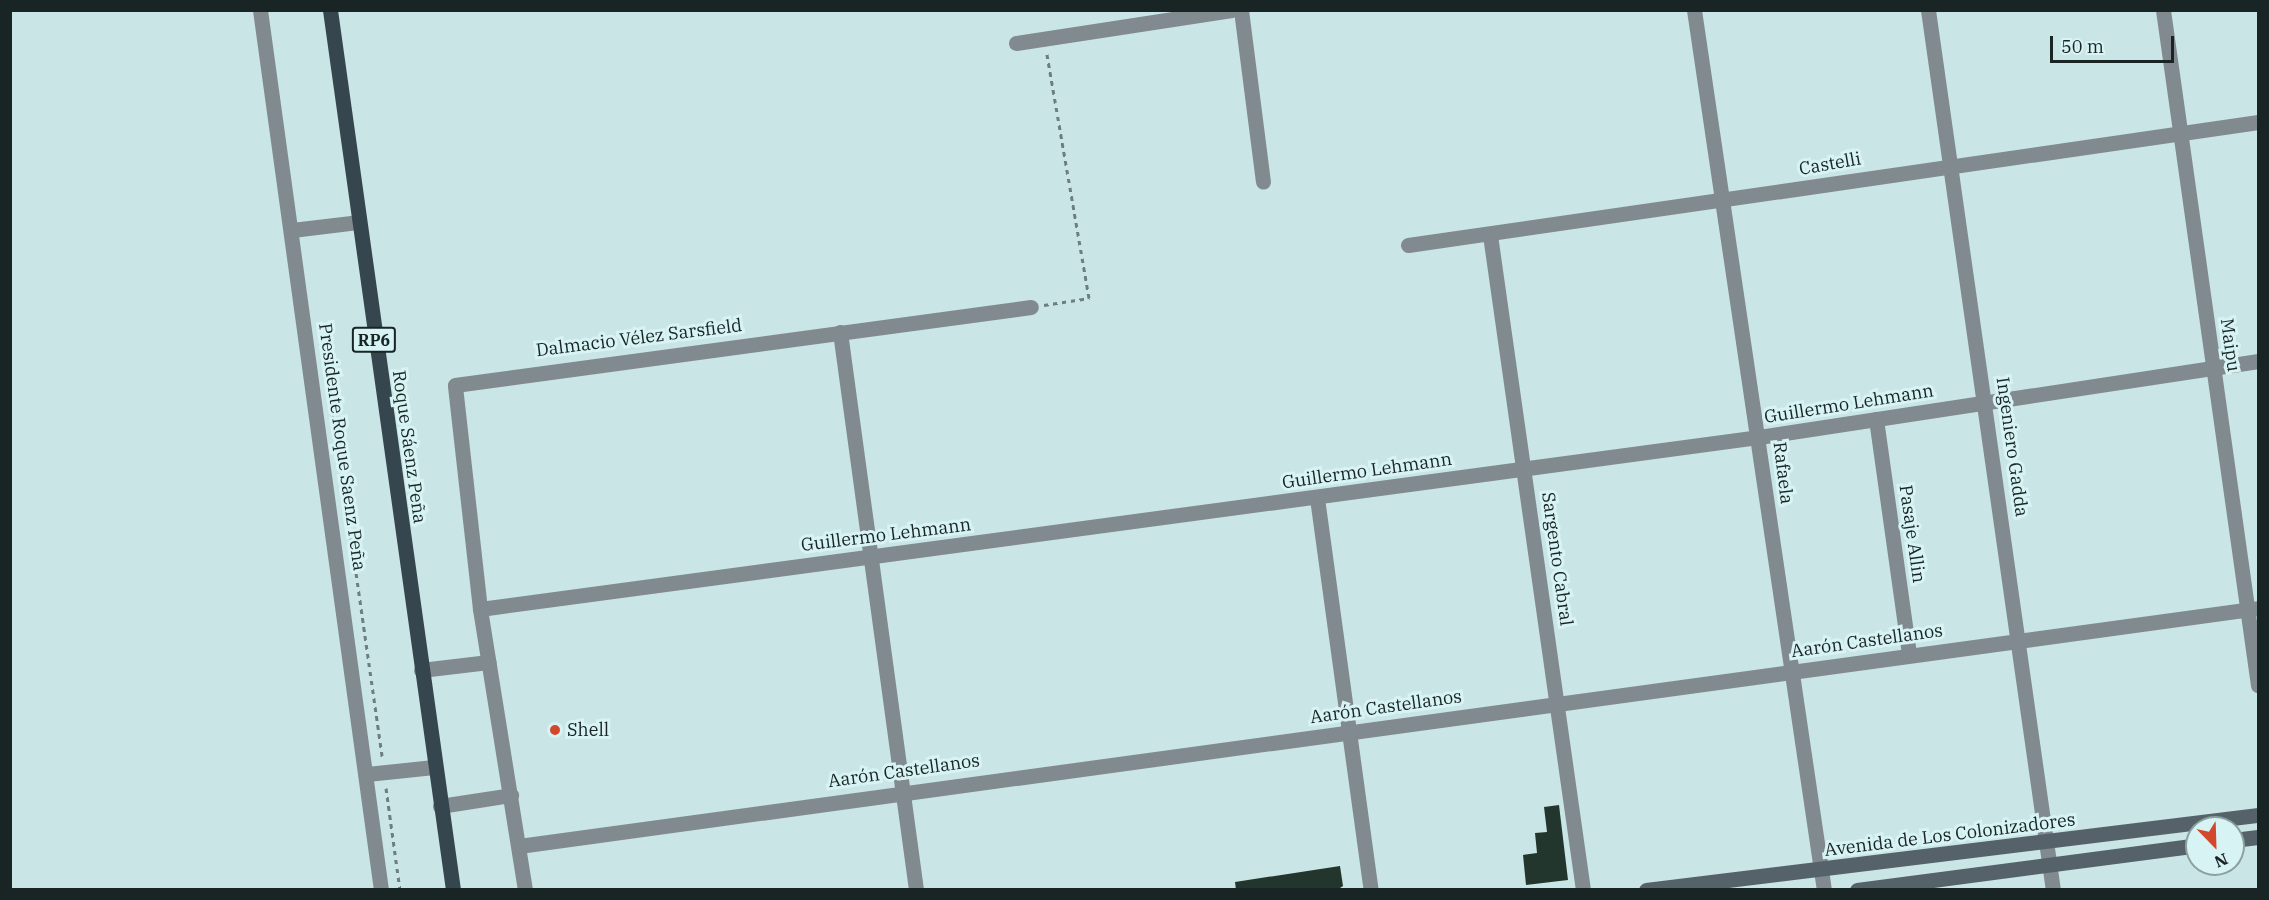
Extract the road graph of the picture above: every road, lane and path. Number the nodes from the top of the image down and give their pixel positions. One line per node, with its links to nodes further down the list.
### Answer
1 (260, 10): 16 (street, Presidente Roque Saenz Peña)
2 (330, 10): 15 (main road, Roque Sáenz Peña / RP6)
3 (1231, 10): 8 (street)
4 (1241, 10): 13 (street)
5 (1694, 10): 14 (street, Rafaela)
6 (1928, 10): 12 (street, Ingeniero Gadda)
7 (2163, 10): 11 (street, Maipu)
8 (1045, 38): 9 (street); 19 (path)
9 (1016, 42)
10 (2259, 122): 11 (street, Castelli)
11 (2180, 133): 12 (street, Castelli); 22 (street, Maipu)
12 (1951, 163): 14 (street, Castelli); 24 (street, Ingeniero Gadda)
13 (1263, 182)
14 (1720, 203): 17 (street, Castelli); 26 (street, Rafaela)
15 (358, 222): 16 (street); 35 (main road, Roque Sáenz Peña / RP6)
16 (292, 230): 42 (street, Presidente Roque Saenz Peña)
17 (1490, 235): 18 (street, Castelli); 27 (street, Sargento Cabral)
18 (1408, 245)
19 (1030, 307): 20 (street, Dalmacio Vélez Sarsfield)
20 (840, 332): 29 (street); 30 (street, Dalmacio Vélez Sarsfield)
21 (2259, 362): 22 (street, Guillermo Lehmann)
22 (2214, 368): 24 (street, Guillermo Lehmann); 31 (street, Maipu)
23 (330, 393): 41 (path)
24 (1986, 403): 25 (street, Guillermo Lehmann); 32 (street, Ingeniero Gadda)
25 (1876, 420): 26 (street, Guillermo Lehmann); 33 (street, Pasaje Allin)
26 (1759, 437): 27 (street, Guillermo Lehmann); 36 (street, Rafaela)
27 (1525, 469): 28 (street, Guillermo Lehmann); 38 (street, Sargento Cabral)
28 (1317, 498): 29 (street, Guillermo Lehmann); 39 (street)
29 (872, 556): 30 (street, Guillermo Lehmann); 43 (street)
30 (480, 609): 34 (street)
31 (2253, 609): 32 (street, Aarón Castellanos); 37 (street, Maipu)
32 (2020, 639): 33 (street, Aarón Castellanos); 47 (street, Ingeniero Gadda)
33 (1909, 655): 36 (street, Aarón Castellanos)
34 (489, 662): 35 (street); 44 (street)
35 (421, 670): 40 (main road, Roque Sáenz Peña / RP6)
36 (1790, 672): 38 (street, Aarón Castellanos); 51 (street, Rafaela)
37 (2259, 685)
38 (1557, 704): 39 (street, Aarón Castellanos); 58 (street, Sargento Cabral)
39 (1349, 732): 43 (street, Aarón Castellanos); 57 (street)
40 (434, 767): 41 (street); 45 (main road, Roque Sáenz Peña / RP6)
41 (384, 772): 42 (street); 53 (path)
42 (367, 774): 52 (street, Presidente Roque Saenz Peña)
43 (902, 790): 48 (street, Aarón Castellanos); 56 (street)
44 (510, 795): 45 (street); 48 (street)
45 (440, 806): 54 (main road, Roque Sáenz Peña / RP6)
46 (2259, 815): 47 (main road, Avenida de Los Colonizadores)
47 (2046, 844): 50 (street, Ingeniero Gadda); 51 (main road, Avenida de Los Colonizadores)
48 (519, 846): 55 (street)
49 (2185, 847): 50 (main road)
50 (2049, 865): 62 (main road); 63 (street, Ingeniero Gadda)
51 (1818, 871): 59 (main road, Avenida de Los Colonizadores); 60 (street, Rafaela); 61 (street, Rafaela)
52 (381, 890)
53 (400, 890)
54 (453, 890)
55 (525, 890)
56 (916, 890)
57 (1371, 890)
58 (1583, 890)
59 (1646, 890)
60 (1813, 890)
61 (1824, 890)
62 (1857, 890)
63 (2053, 890)

